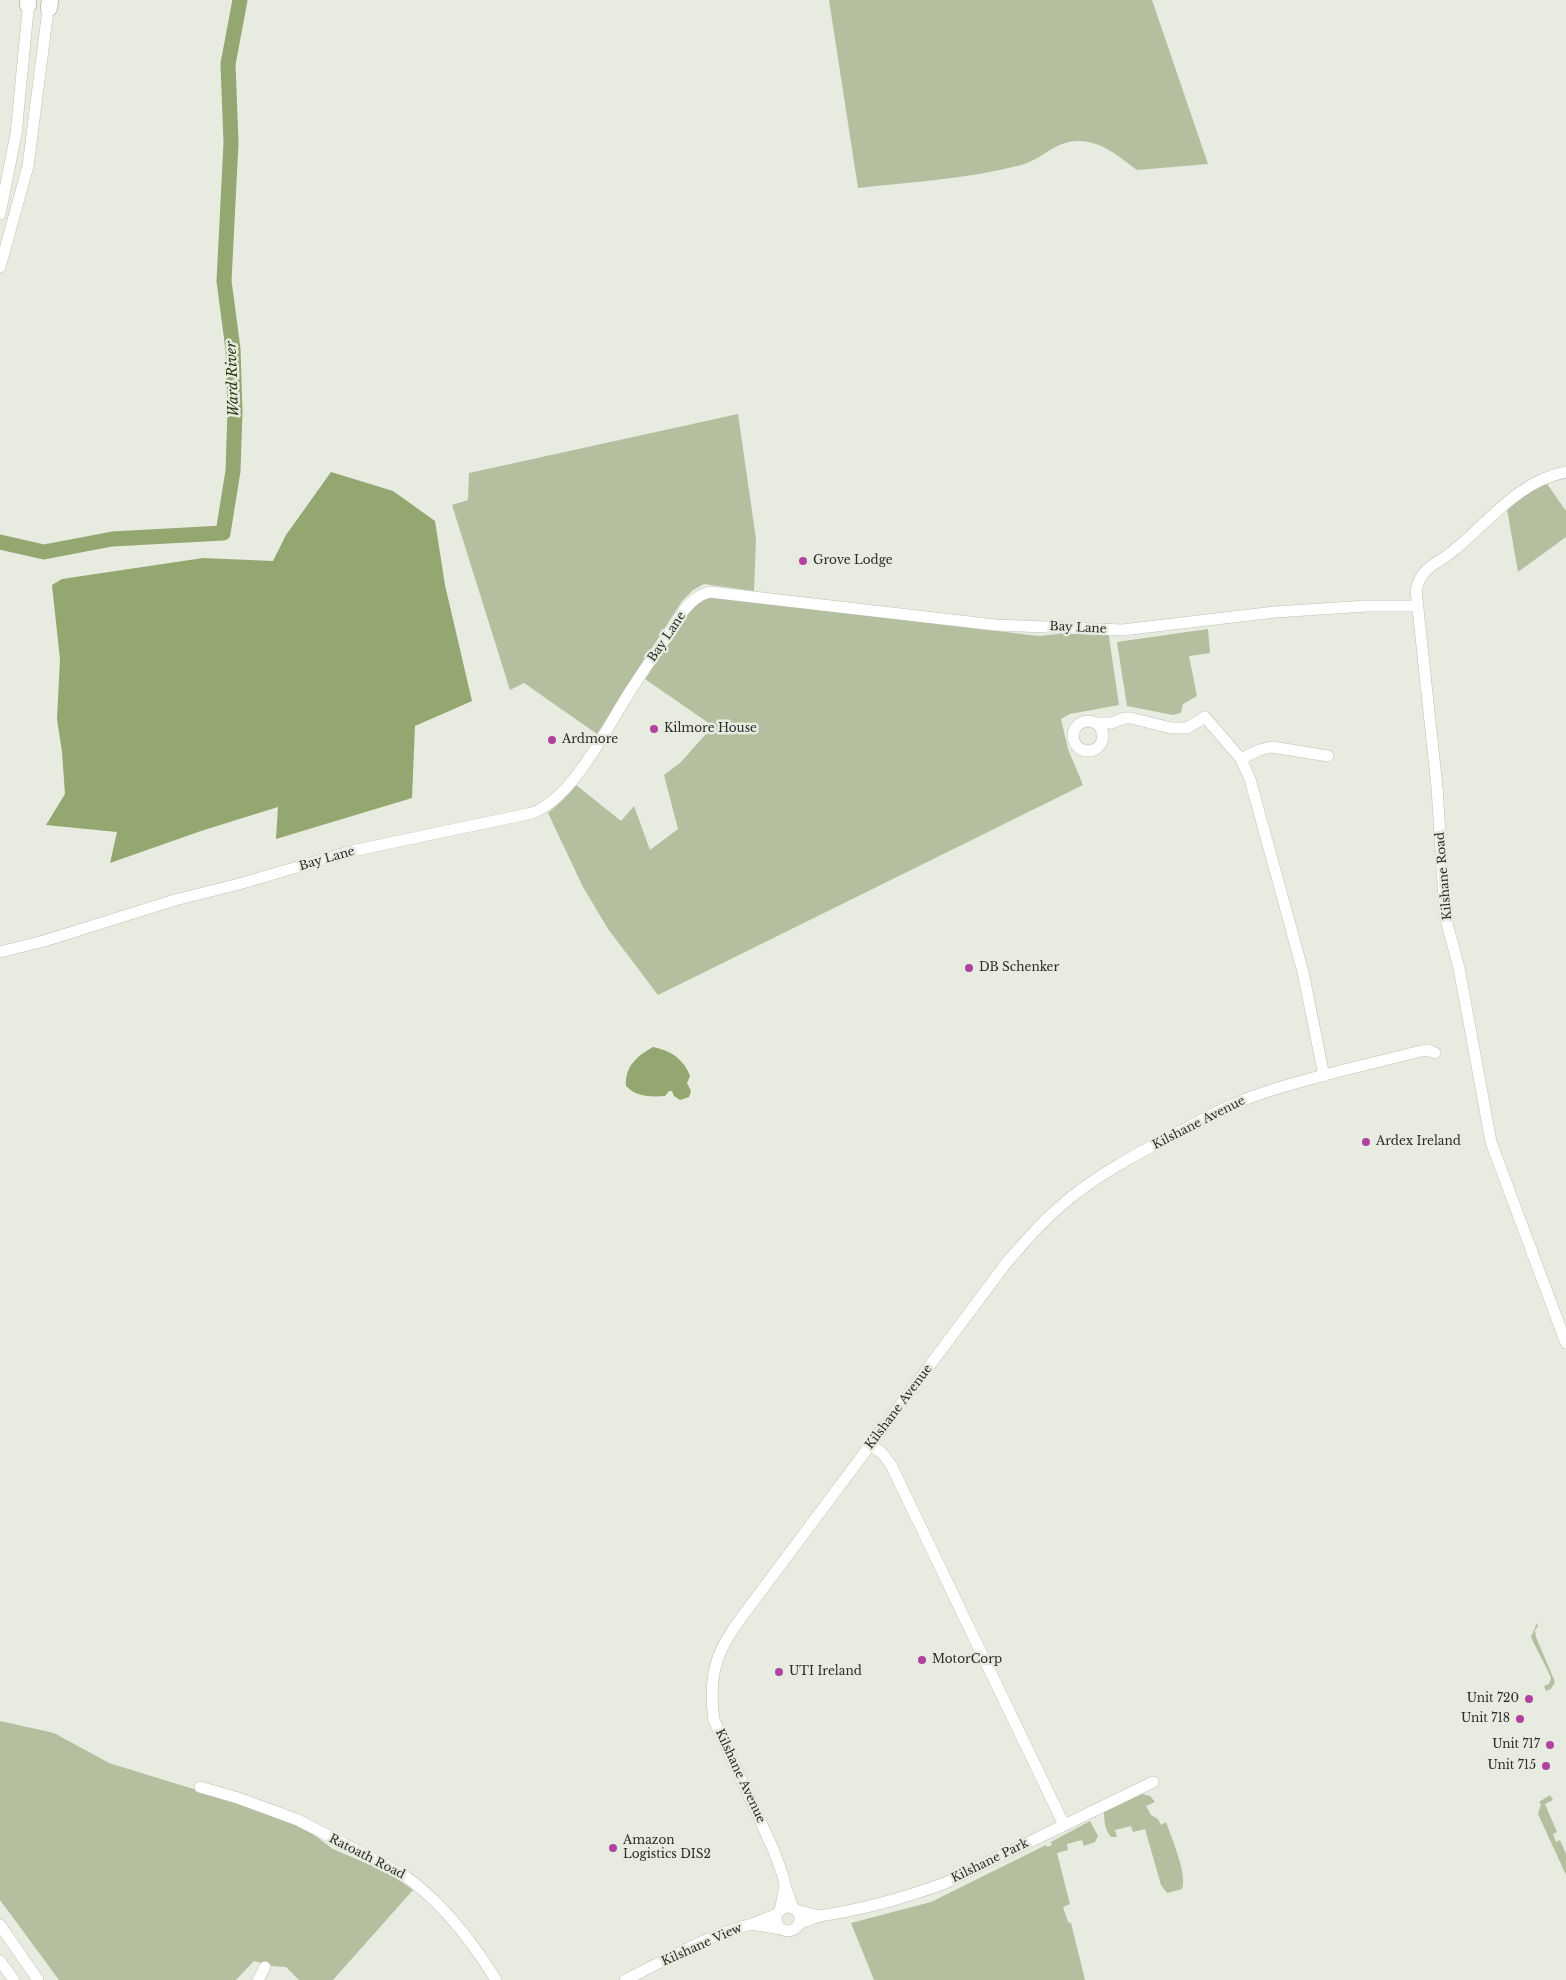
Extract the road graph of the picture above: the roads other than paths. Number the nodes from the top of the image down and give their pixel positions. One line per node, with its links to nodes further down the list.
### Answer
1 (28, 2): 3 (street)
2 (49, 3): 4 (street)
3 (0, 214)
4 (0, 267)
5 (1566, 472): 6 (street, Kilshane Road)
6 (1417, 606): 12 (street, Bay Lane); 15 (street, Kilshane Road)
7 (1096, 722): 8 (street); 9 (street); 9 (street)
8 (1111, 723): 9 (street); 11 (street)
9 (1103, 735)
10 (1328, 756): 11 (street)
11 (1241, 759): 14 (street)
12 (0, 952)
13 (1435, 1053): 14 (street, Kilshane Avenue)
14 (1324, 1076): 16 (street, Kilshane Avenue)
15 (1566, 1342)
16 (871, 1445): 19 (street); 20 (street, Kilshane Avenue)
17 (1153, 1782): 19 (street, Kilshane Park)
18 (200, 1787): 33 (street, Ratoath Road)
19 (1064, 1825): 23 (street, Kilshane Park)
20 (784, 1886): 21 (street, Kilshane Avenue); 22 (street, Kilshane Avenue)
21 (795, 1909): 22 (street); 23 (street, Kilshane Park); 24 (street)
22 (778, 1913): 25 (street, Kilshane View); 27 (street)
23 (820, 1916): 24 (street, Kilshane Park)
24 (800, 1923): 27 (street)
25 (752, 1924): 27 (street, Kilshane View); 34 (street, Kilshane View)
26 (0, 1925): 31 (street)
27 (780, 1929)
28 (0, 1961): 30 (street)
29 (265, 1968): 32 (street)
30 (14, 1980)
31 (38, 1980)
32 (258, 1980)
33 (496, 1980)
34 (625, 1980)

